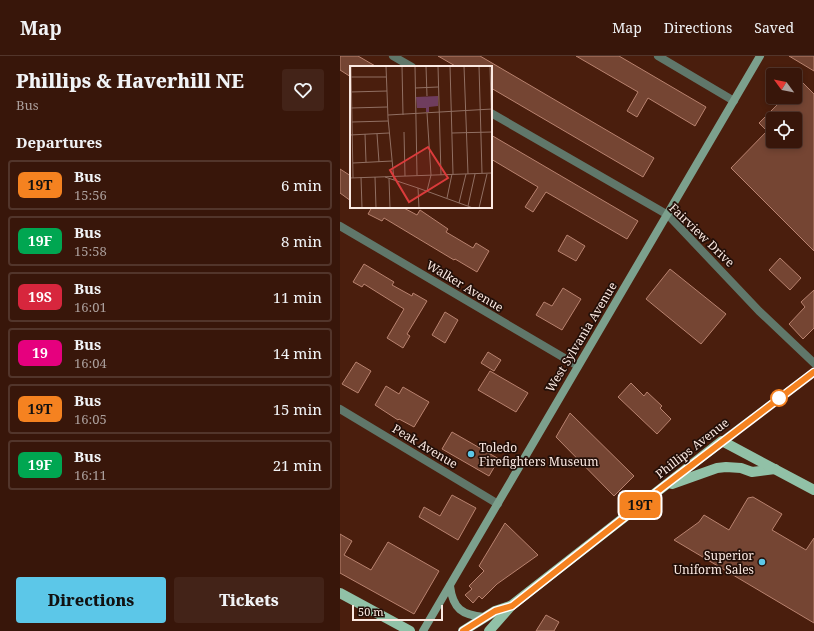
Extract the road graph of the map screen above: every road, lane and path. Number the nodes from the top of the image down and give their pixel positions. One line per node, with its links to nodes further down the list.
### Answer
1 (393, 56): 4 (street)
2 (658, 56): 5 (street)
3 (760, 56): 5 (main road, West Sylvania Avenue)
4 (410, 66)
5 (734, 101): 7 (main road, West Sylvania Avenue)
6 (492, 114): 7 (street, Fairview Drive)
7 (668, 215): 9 (street, Fairview Drive); 10 (main road, West Sylvania Avenue)
8 (340, 226): 10 (street, Walker Avenue)
9 (814, 364)
10 (578, 366): 17 (main road, West Sylvania Avenue)
11 (814, 372): 13 (street, Phillips Avenue)
12 (340, 409): 17 (street, Peak Avenue)
13 (722, 441): 14 (main road); 15 (main road, Phillips Avenue)
14 (775, 469): 15 (main road); 16 (main road)
15 (663, 487): 20 (main road, Phillips Avenue)
16 (814, 490)
17 (498, 504): 18 (main road, West Sylvania Avenue)
18 (450, 586): 21 (main road); 23 (main road, West Sylvania Avenue)
19 (340, 593): 22 (main road)
20 (512, 606): 21 (main road, Phillips Avenue); 25 (main road, Phillips Avenue)
21 (484, 618): 24 (main road, Phillips Avenue)
22 (410, 631)
23 (423, 631)
24 (463, 631)
25 (489, 631)

